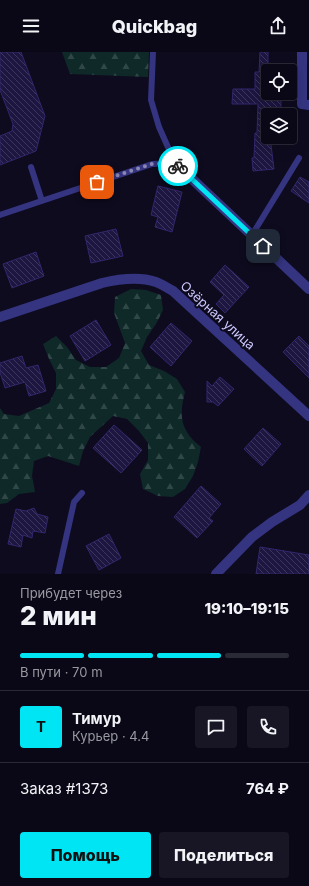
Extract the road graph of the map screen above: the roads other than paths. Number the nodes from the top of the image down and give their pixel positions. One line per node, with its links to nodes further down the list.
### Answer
1 (153, 52): 5 (lane)
2 (302, 52): 3 (street)
3 (309, 105)
4 (299, 158): 9 (lane)
5 (175, 163): 7 (lane); 9 (street)
6 (30, 167): 7 (lane)
7 (42, 201): 8 (lane)
8 (0, 215)
9 (252, 235): 10 (street)
10 (309, 289)
11 (0, 317): 12 (street, Озёрная улица)
12 (309, 416)
13 (82, 493): 15 (lane)
14 (309, 495): 16 (street)
15 (58, 574)
16 (216, 574)

